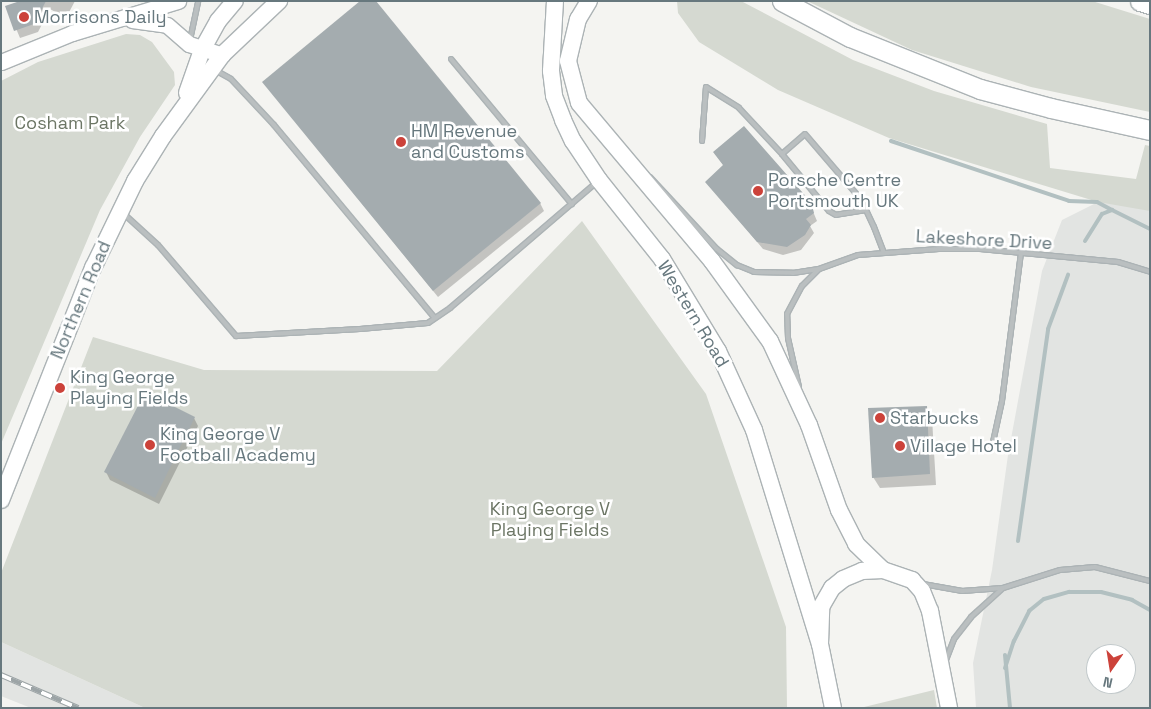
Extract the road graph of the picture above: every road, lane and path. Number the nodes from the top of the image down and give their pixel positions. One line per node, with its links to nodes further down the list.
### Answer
1 (178, 1): 10 (street)
2 (198, 1): 11 (lane)
3 (235, 1): 11 (main road, Northern Road)
4 (279, 1): 14 (main road, Northern Road)
5 (589, 1): 21 (main road)
6 (782, 1): 16 (highway)
7 (1140, 1): 8 (highway)
8 (1150, 4)
9 (556, 7): 22 (main road, Western Road)
10 (118, 20): 11 (street); 13 (street)
11 (193, 51): 14 (street); 15 (main road, Northern Road)
12 (451, 59): 23 (lane)
13 (1, 62)
14 (217, 62): 15 (main road, Northern Road); 30 (lane)
15 (180, 112): 25 (main road, Northern Road)
16 (1105, 120): 17 (highway); 18 (highway)
17 (1150, 124)
18 (1150, 130)
19 (702, 141): 20 (lane)
20 (782, 154): 24 (lane); 24 (lane)
21 (624, 158): 28 (lane); 31 (main road)
22 (599, 180): 23 (lane); 38 (main road, Western Road)
23 (572, 204): 30 (lane)
24 (866, 210): 26 (lane)
25 (120, 211): 30 (lane); 33 (main road, Northern Road)
26 (883, 251): 27 (lane, Lakeshore Drive); 28 (lane, Lakeshore Drive)
27 (1021, 253): 29 (lane, Lakeshore Drive); 32 (lane)
28 (819, 269): 31 (lane)
29 (1150, 272)
30 (435, 318)
31 (801, 407): 34 (main road)
32 (993, 442)
33 (3, 492)
34 (882, 570): 35 (main road); 38 (main road)
35 (912, 580): 37 (lane); 39 (main road)
36 (1150, 581): 37 (lane)
37 (1003, 588): 39 (lane)
38 (820, 644): 40 (main road)
39 (941, 672): 41 (main road)
40 (833, 708)
41 (949, 708)

